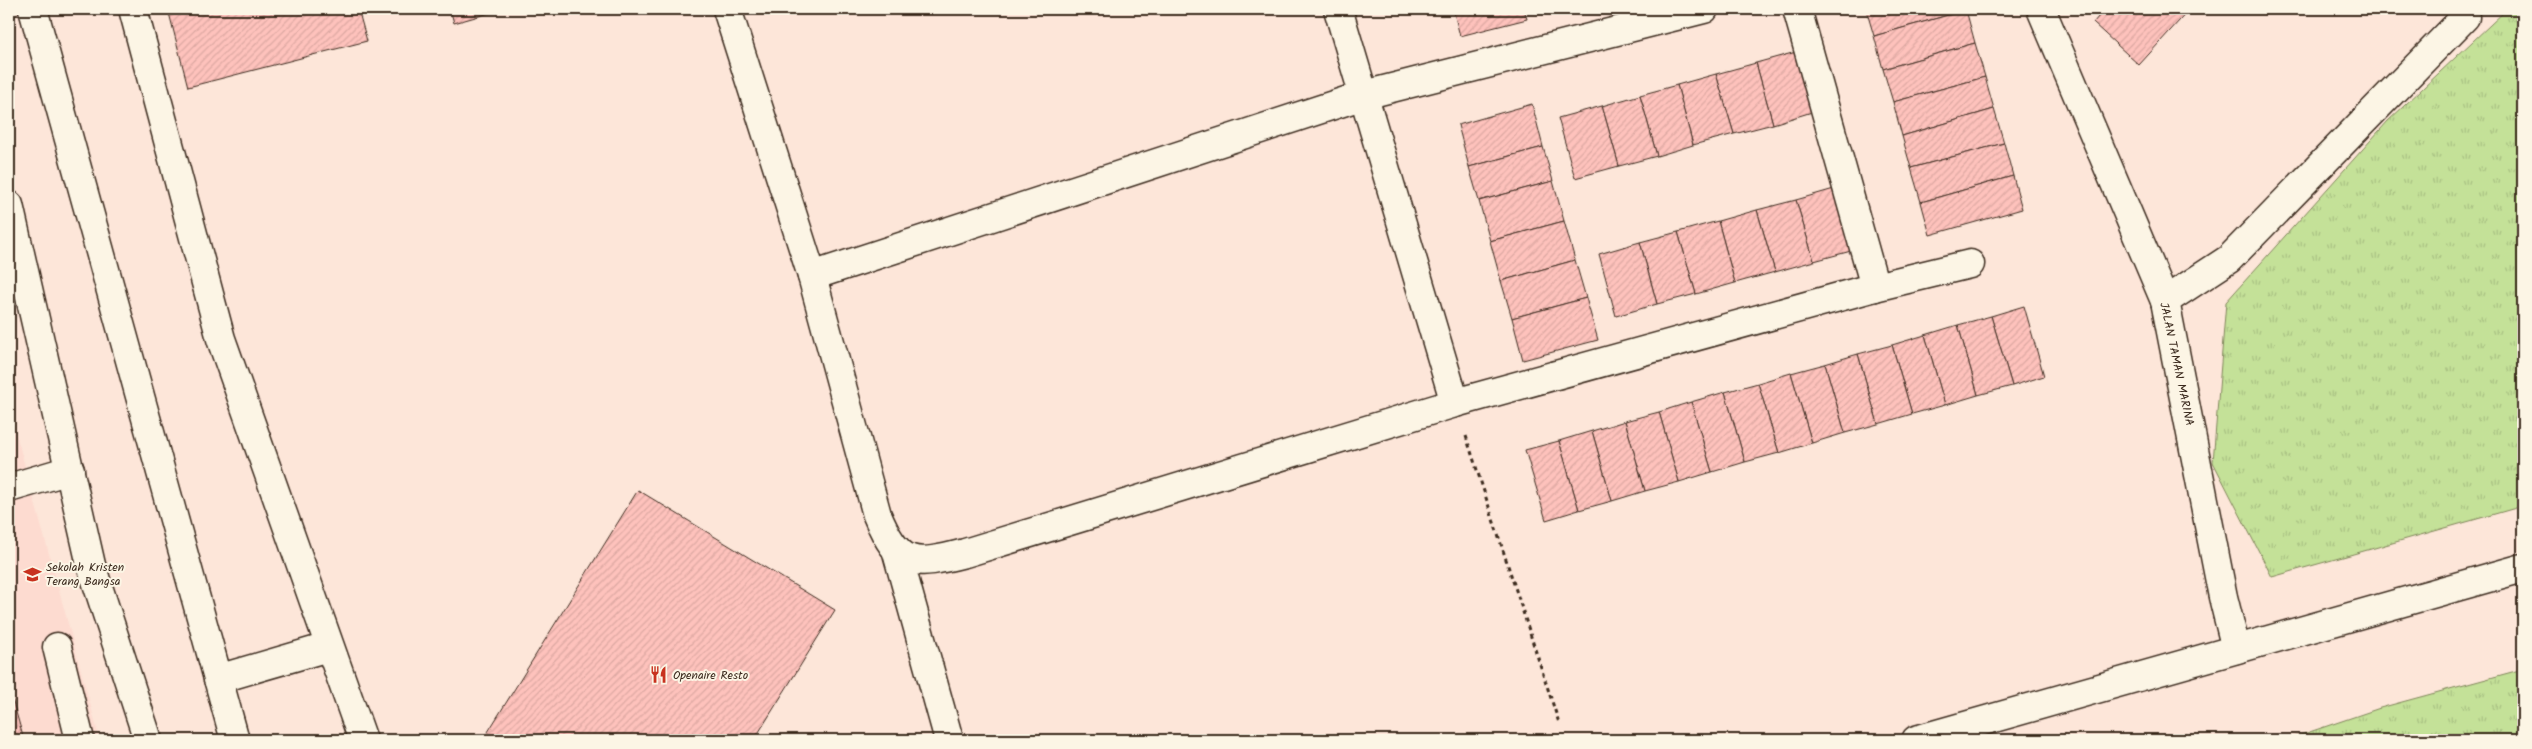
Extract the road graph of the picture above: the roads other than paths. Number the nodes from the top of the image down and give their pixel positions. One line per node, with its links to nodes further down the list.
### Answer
1 (34, 9): 23 (street)
2 (133, 9): 21 (street)
3 (727, 9): 12 (street)
4 (1338, 9): 9 (street)
5 (1704, 9): 9 (street)
6 (1797, 9): 13 (street)
7 (2041, 9): 14 (street, JALAN TAMAN MARINA)
8 (2465, 17): 14 (street)
9 (1364, 96): 12 (street); 15 (street)
10 (9, 205): 16 (street)
11 (1970, 264): 13 (street)
12 (812, 276): 18 (street)
13 (1875, 287): 15 (street)
14 (2165, 301): 22 (street, JALAN TAMAN MARINA)
15 (1455, 403): 18 (street)
16 (70, 470): 17 (street); 25 (street)
17 (9, 488)
18 (896, 550): 28 (street)
19 (2523, 568): 22 (street)
20 (57, 647): 24 (street)
21 (328, 647): 23 (street); 27 (street)
22 (2236, 649): 29 (street)
23 (218, 679): 26 (street)
24 (80, 740)
25 (148, 740)
26 (235, 740)
27 (363, 740)
28 (950, 740)
29 (1916, 740)

